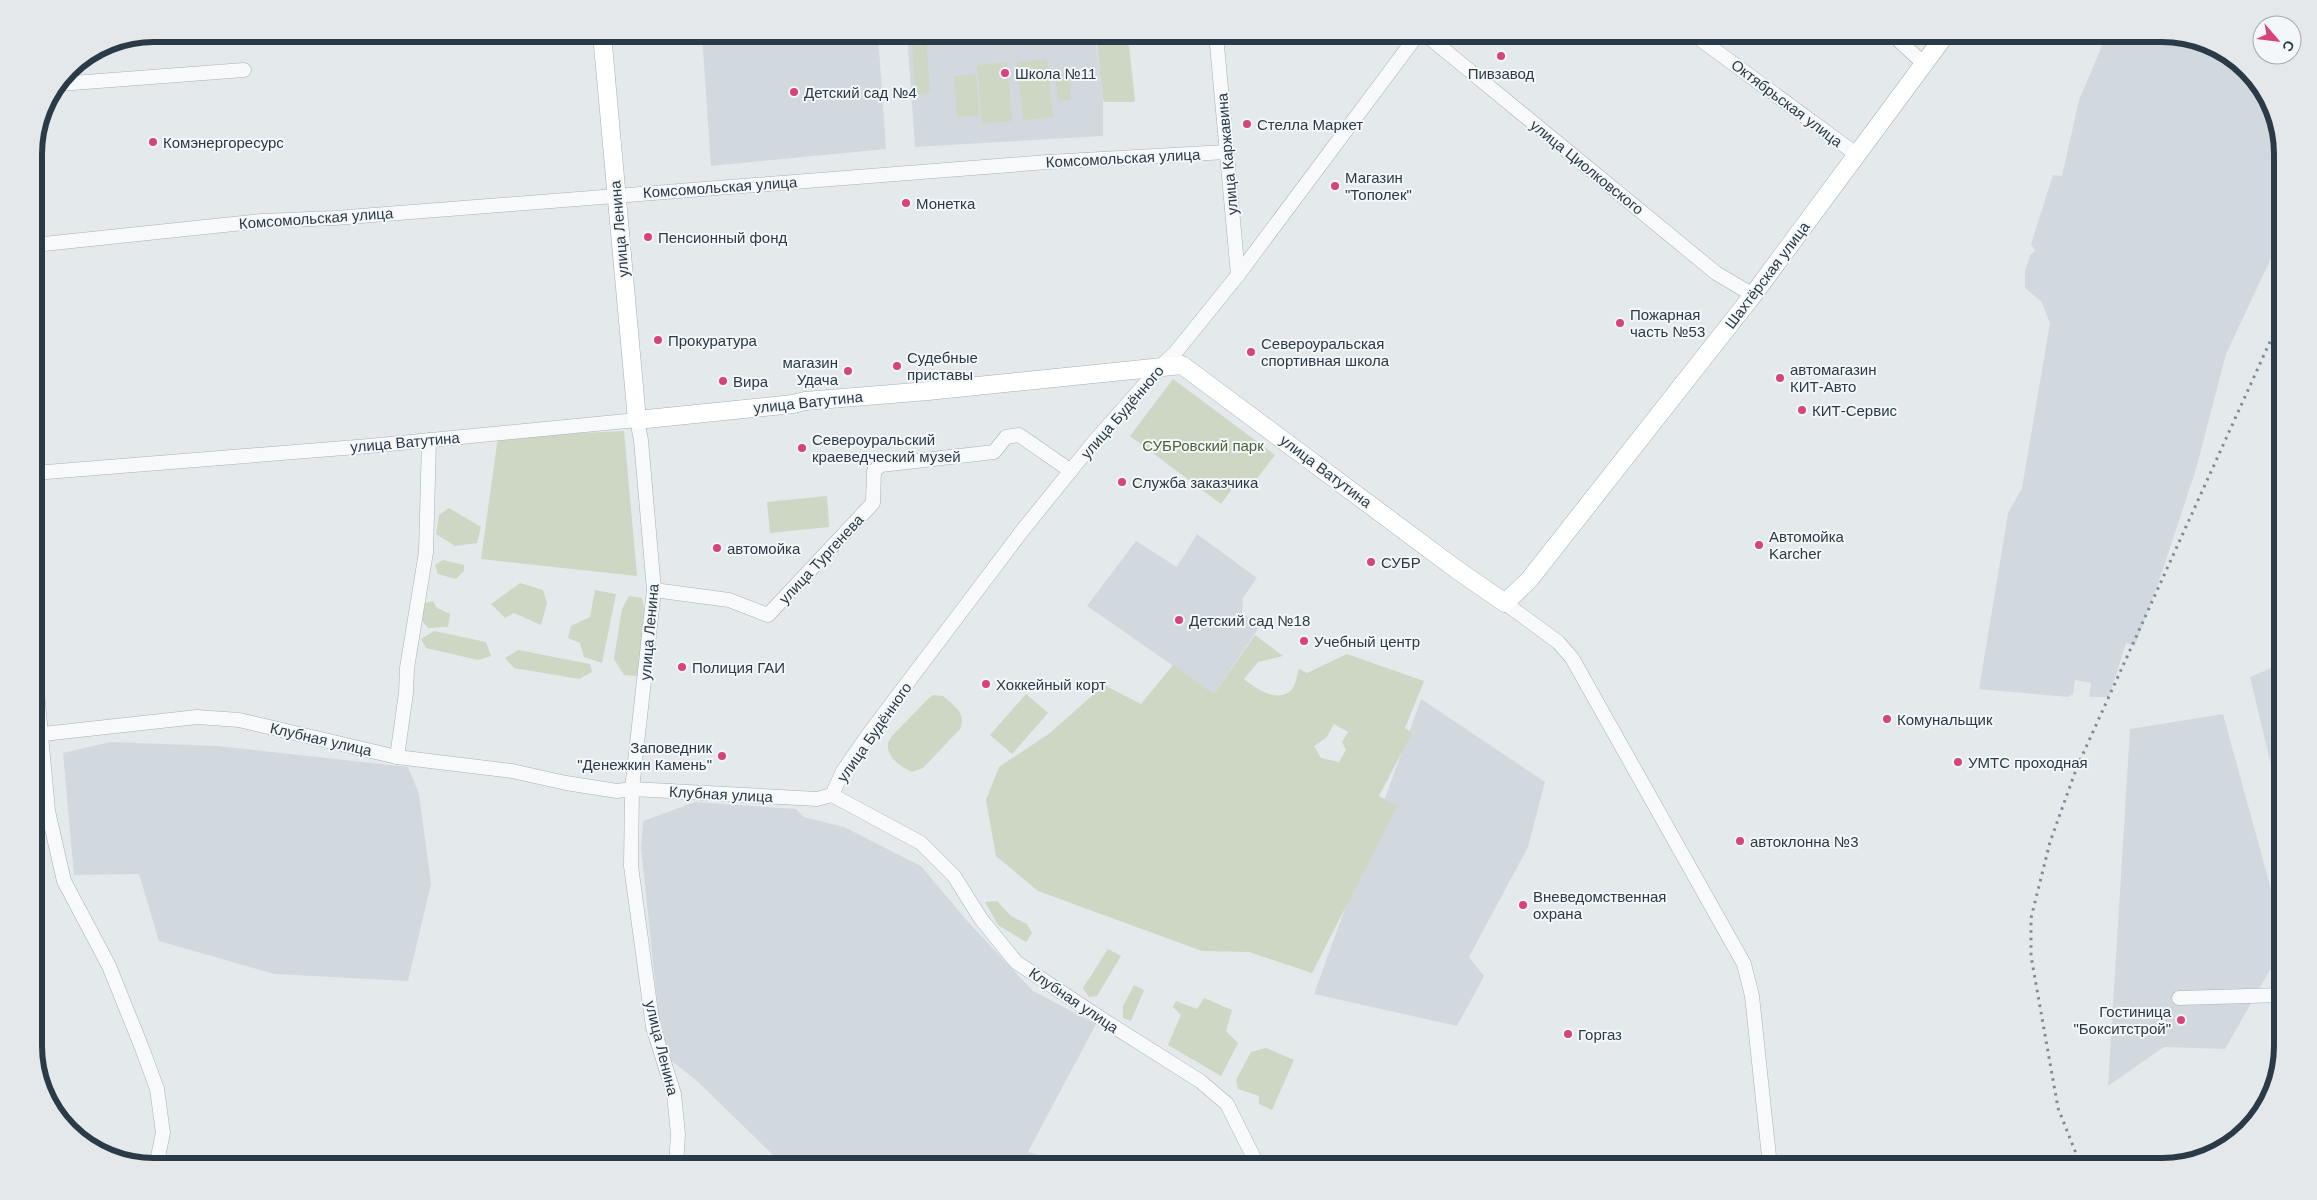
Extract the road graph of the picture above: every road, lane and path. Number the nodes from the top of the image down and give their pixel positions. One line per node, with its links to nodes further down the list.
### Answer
1 (603, 42): 13 (main road, улица Ленина)
2 (1217, 42): 11 (street, улица Каржавина)
3 (1412, 42): 15 (street, улица Будённого)
4 (1435, 42): 16 (street, улица Циолковского)
5 (1704, 42): 12 (street, Октябрьская улица)
6 (1901, 42): 8 (street)
7 (1940, 42): 8 (main road, Шахтёрская улица)
8 (1923, 63): 12 (main road, Шахтёрская улица)
9 (244, 70): 10 (street)
10 (67, 83)
11 (1226, 152): 13 (street, Комсомольская улица); 15 (street, улица Каржавина)
12 (1856, 154): 16 (main road, Шахтёрская улица)
13 (616, 195): 14 (street, Комсомольская улица); 18 (main road, улица Ленина)
14 (43, 244)
15 (1238, 275): 17 (street, улица Будённого)
16 (1753, 295): 23 (main road, Шахтёрская улица)
17 (1161, 366): 18 (main road, улица Ватутина); 20 (street, улица Будённого); 23 (main road, улица Ватутина)
18 (637, 420): 19 (street, улица Ватутина); 22 (street, улица Ленина)
19 (429, 440): 21 (street, улица Ватутина); 25 (street)
20 (1071, 471): 22 (street, улица Тургенева); 28 (street, улица Будённого)
21 (43, 472)
22 (654, 590): 27 (street, улица Ленина)
23 (1505, 603): 34 (street)
24 (43, 733): 25 (street, Клубная улица)
25 (397, 758): 27 (street, Клубная улица)
26 (43, 776): 31 (street)
27 (632, 789): 28 (street, Клубная улица); 32 (street, улица Ленина)
28 (832, 795): 33 (street, Клубная улица)
29 (2274, 996): 30 (street)
30 (2179, 998)
31 (158, 1158)
32 (676, 1158)
33 (1254, 1158)
34 (1769, 1158)

